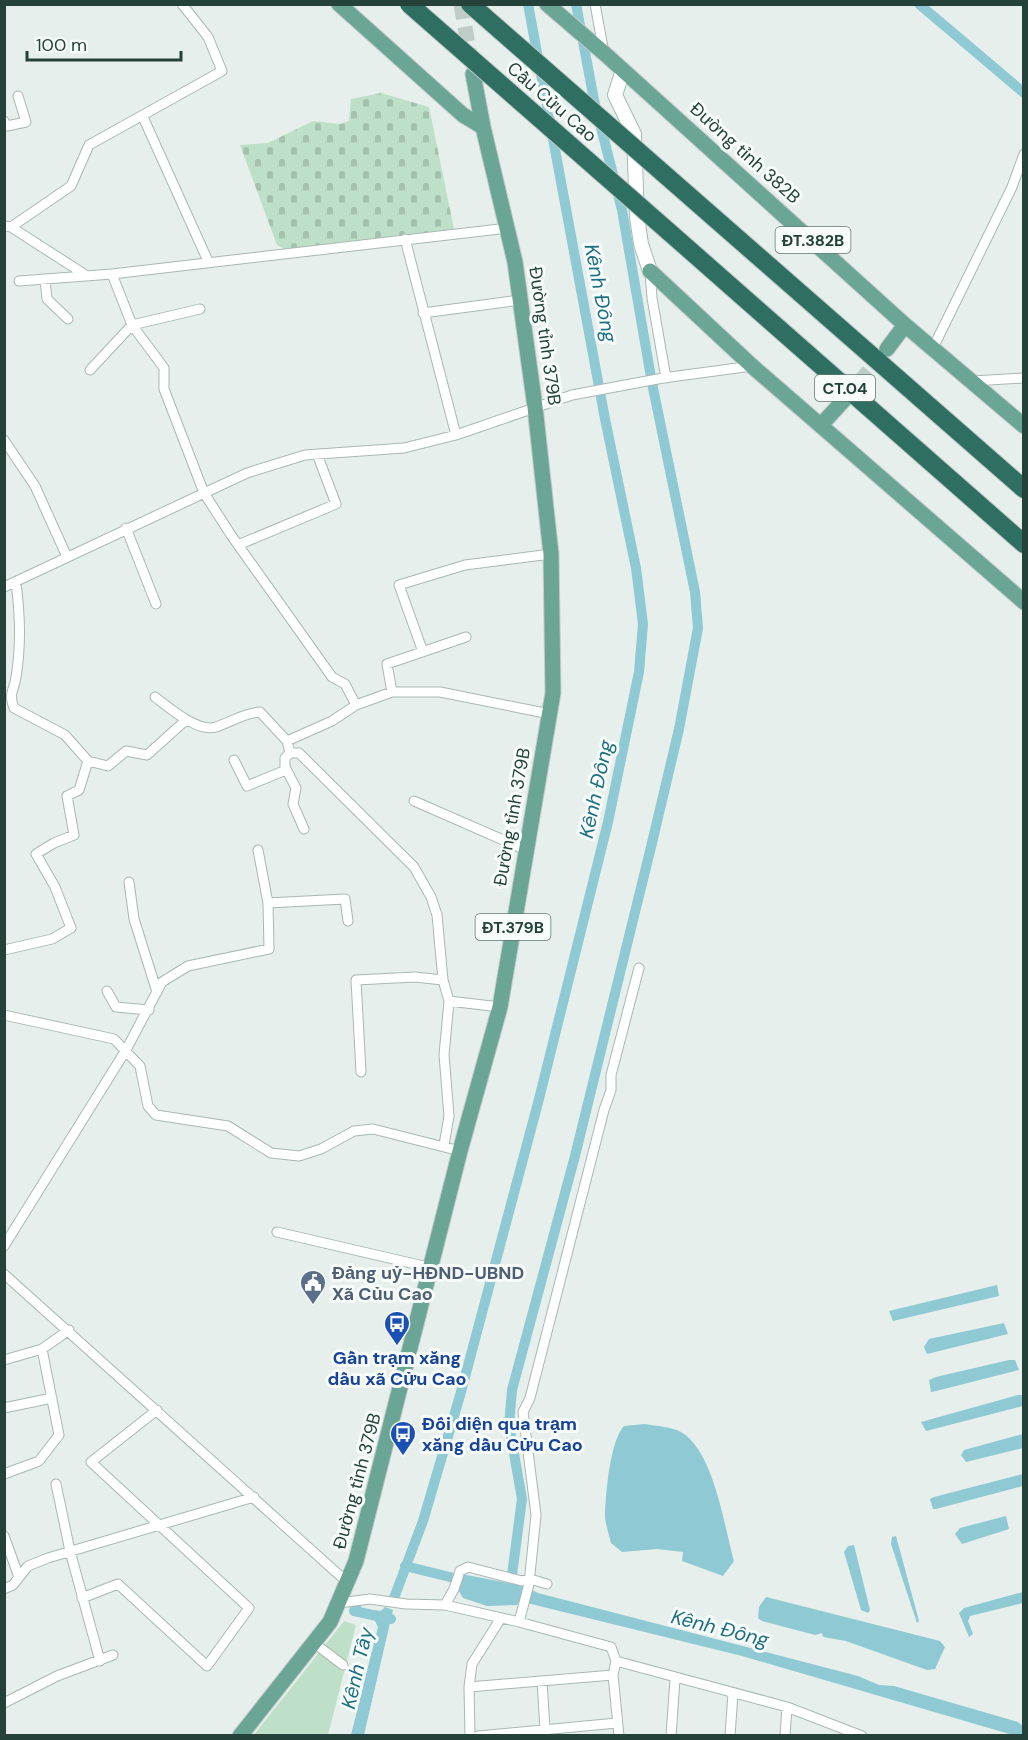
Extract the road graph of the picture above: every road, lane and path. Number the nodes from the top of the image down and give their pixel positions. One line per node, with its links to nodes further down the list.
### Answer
1 (182, 4): 11 (street)
2 (339, 4): 13 (main road)
3 (409, 4): 49 (highway, Cầu Cửu Cao / CT.04, bridge)
4 (470, 4): 24 (highway, Cầu Cửu Cao / CT.04, bridge)
5 (596, 4): 7 (street)
6 (548, 5): 7 (main road, Đường tỉnh 382B / ĐT.382B)
7 (600, 50): 8 (main road, Đường tỉnh 382B / ĐT.382B)
8 (623, 70): 19 (main road); 30 (main road, Đường tỉnh 382B / ĐT.382B)
9 (473, 74): 13 (main road, Đường tỉnh 379B / ĐT.379B)
10 (18, 96): 12 (street)
11 (143, 117): 15 (street); 18 (street)
12 (4, 121)
13 (483, 127): 16 (main road, Đường tỉnh 379B / ĐT.379B)
14 (1023, 154): 31 (street)
15 (8, 227): 20 (street)
16 (508, 228): 17 (street); 25 (main road, Đường tỉnh 379B / ĐT.379B)
17 (405, 239): 18 (street); 27 (street)
18 (208, 261): 21 (street)
19 (650, 271): 33 (main road); 35 (street)
20 (84, 274): 21 (street); 22 (street)
21 (112, 274): 29 (street)
22 (45, 279): 23 (street); 28 (street)
23 (19, 281)
24 (795, 290): 45 (highway); 46 (highway, CT.04)
25 (520, 300): 27 (street); 39 (main road, Đường tỉnh 379B / ĐT.379B)
26 (200, 309): 29 (street)
27 (423, 313): 42 (street)
28 (68, 319)
29 (132, 325): 34 (street); 47 (street)
30 (906, 325): 31 (main road, Đường tỉnh 382B / ĐT.382B); 32 (main road)
31 (933, 348): 37 (main road, Đường tỉnh 382B / ĐT.382B)
32 (887, 349)
33 (752, 366): 35 (street); 40 (main road)
34 (90, 370)
35 (665, 378): 39 (street)
36 (1023, 378): 37 (street)
37 (973, 381): 41 (main road, Đường tỉnh 382B / ĐT.382B)
38 (844, 400): 40 (main road)
39 (535, 407): 42 (street); 51 (main road, Đường tỉnh 379B / ĐT.379B)
40 (821, 425): 55 (main road)
41 (1023, 426)
42 (456, 435): 44 (street)
43 (4, 440): 52 (street)
44 (317, 454): 47 (street); 50 (street)
45 (1023, 477)
46 (1023, 489)
47 (204, 493): 48 (street); 50 (street)
48 (126, 528): 52 (street); 56 (street)
49 (1023, 544)
50 (238, 545): 62 (street)
51 (551, 554): 58 (street); 63 (main road, Đường tỉnh 379B / ĐT.379B)
52 (67, 557): 53 (street)
53 (16, 583): 54 (street); 60 (street)
54 (4, 587)
55 (1023, 602)
56 (156, 604)
57 (466, 637): 58 (street)
58 (423, 652): 59 (street)
59 (392, 692): 62 (street); 63 (street)
60 (7, 695): 68 (street)
61 (155, 697): 64 (street)
62 (356, 705): 65 (street)
63 (550, 714): 73 (main road, Đường tỉnh 379B / ĐT.379B)
64 (186, 720): 65 (street); 68 (street)
65 (287, 741): 66 (street)
66 (290, 753): 69 (street); 79 (street)
67 (234, 760): 69 (street)
68 (88, 761): 77 (street)
69 (286, 770): 71 (street)
70 (414, 801): 73 (street)
71 (304, 829)
72 (258, 850): 75 (street)
73 (526, 850): 83 (main road, Đường tỉnh 379B / ĐT.379B)
74 (129, 882): 81 (street)
75 (268, 903): 76 (street); 81 (street)
76 (348, 921)
77 (4, 950)
78 (639, 968): 107 (street)
79 (442, 980): 82 (street); 87 (street)
80 (107, 991): 84 (street)
81 (157, 992): 84 (street)
82 (449, 1001): 83 (street); 88 (street)
83 (500, 1007): 89 (main road, Đường tỉnh 379B / ĐT.379B)
84 (149, 1010): 86 (street)
85 (4, 1015): 86 (street)
86 (126, 1050): 88 (street); 91 (street)
87 (361, 1072)
88 (444, 1145): 89 (street)
89 (460, 1151): 92 (main road, Đường tỉnh 379B / ĐT.379B)
90 (276, 1232): 92 (street)
91 (4, 1246)
92 (432, 1268): 108 (main road, Đường tỉnh 379B / ĐT.379B)
93 (4, 1274): 94 (street)
94 (69, 1330): 95 (street); 99 (street)
95 (42, 1348): 96 (street); 97 (street)
96 (4, 1360)
97 (52, 1398): 98 (street); 100 (street)
98 (4, 1408)
99 (157, 1410): 102 (street); 103 (street)
100 (4, 1474)
101 (56, 1484): 105 (street)
102 (254, 1497): 103 (street); 108 (street)
103 (160, 1525): 105 (street); 111 (street)
104 (4, 1536): 106 (street)
105 (70, 1551): 106 (street); 111 (street)
106 (19, 1577): 110 (street)
107 (530, 1581): 109 (street); 113 (street); 115 (street)
108 (347, 1582): 112 (main road, Đường tỉnh 379B / ĐT.379B)
109 (547, 1584)
110 (4, 1588)
111 (82, 1598): 118 (street)
112 (339, 1603): 113 (street); 116 (main road, Đường tỉnh 379B / ĐT.379B)
113 (445, 1605): 114 (street)
114 (501, 1618): 115 (street); 124 (street)
115 (519, 1622): 119 (street)
116 (314, 1643): 120 (street); 130 (main road, Đường tỉnh 379B / ĐT.379B)
117 (113, 1655): 118 (street)
118 (100, 1661): 126 (street)
119 (616, 1661): 121 (street); 122 (street)
120 (343, 1665)
121 (613, 1675): 123 (street); 128 (street)
122 (675, 1679): 125 (street); 134 (street)
123 (542, 1681): 124 (street); 129 (street)
124 (469, 1687): 131 (street)
125 (733, 1693): 127 (street); 135 (street)
126 (4, 1703)
127 (787, 1707): 136 (street); 137 (street)
128 (617, 1723): 129 (street); 133 (street)
129 (545, 1729): 132 (street)
130 (240, 1736)
131 (470, 1736)
132 (478, 1736)
133 (619, 1736)
134 (671, 1736)
135 (730, 1736)
136 (785, 1736)
137 (862, 1736)

